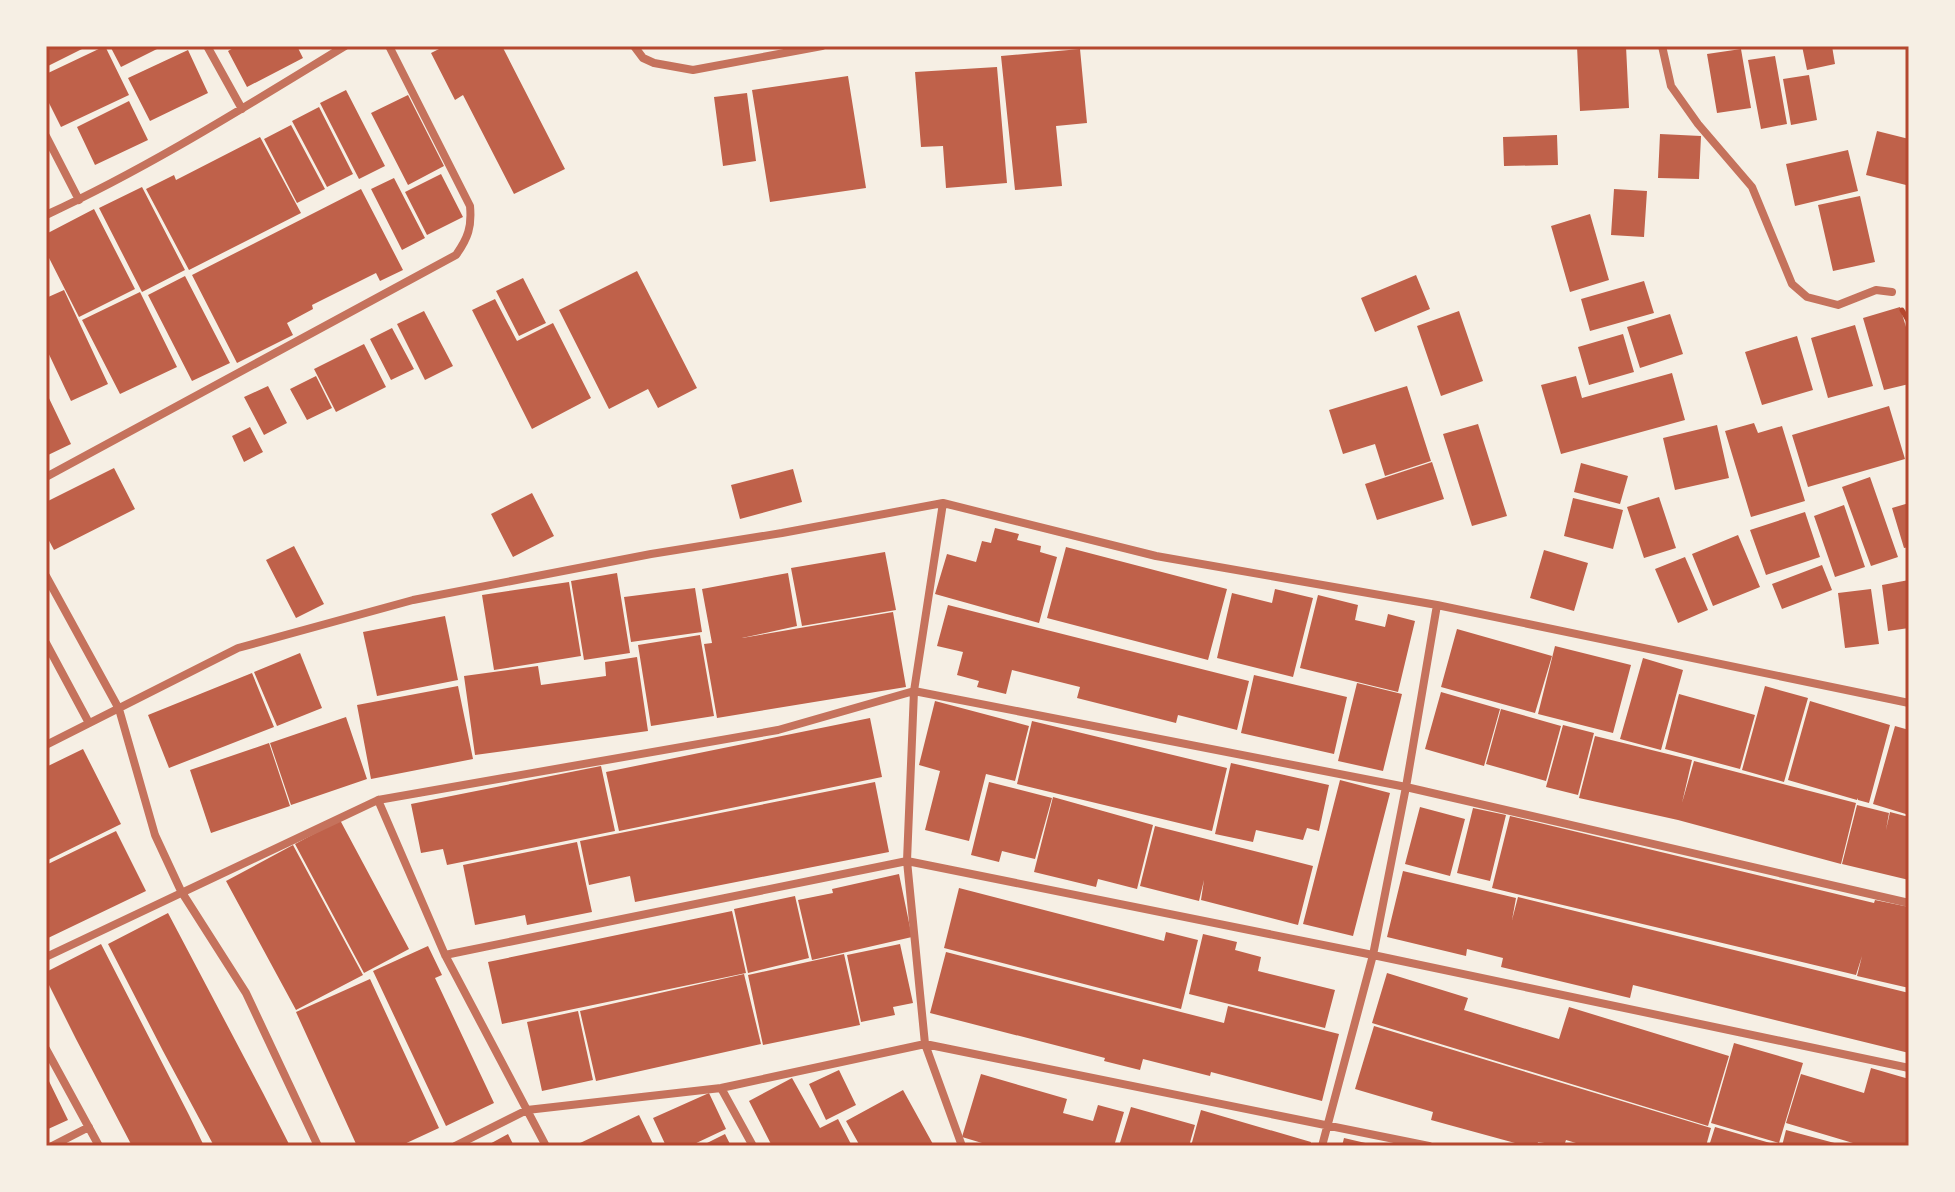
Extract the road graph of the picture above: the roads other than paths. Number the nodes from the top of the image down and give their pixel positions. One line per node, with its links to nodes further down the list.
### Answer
1 (207, 46): 7 (street)
2 (345, 46): 7 (street)
3 (389, 46): 12 (street)
4 (634, 46): 5 (street)
5 (822, 46)
6 (1662, 46): 11 (street)
7 (242, 109): 9 (street)
8 (46, 136): 9 (street)
9 (79, 200): 10 (street)
10 (46, 215)
11 (1892, 292)
12 (46, 477)
13 (943, 503): 15 (street); 17 (street); 19 (street)
14 (46, 576): 19 (street)
15 (1437, 605): 18 (street); 22 (street)
16 (46, 643): 20 (street)
17 (914, 691): 22 (street); 23 (street); 24 (street)
18 (1909, 703)
19 (119, 709): 20 (street); 25 (street)
20 (89, 723): 21 (street)
21 (46, 745)
22 (1406, 787): 26 (street); 28 (street)
23 (378, 800): 25 (street); 27 (street)
24 (907, 861): 27 (street); 28 (street); 30 (street)
25 (181, 891): 29 (street); 39 (street)
26 (1909, 903)
27 (445, 955): 34 (street)
28 (1373, 955): 32 (street); 35 (street)
29 (46, 957)
30 (925, 1044): 33 (street); 35 (street); 43 (street)
31 (46, 1049): 36 (street)
32 (1909, 1068)
33 (721, 1088): 34 (street); 42 (street)
34 (527, 1110): 40 (street); 41 (street)
35 (1326, 1124): 44 (street); 45 (street)
36 (89, 1127): 37 (street); 38 (street)
37 (52, 1146)
38 (99, 1146)
39 (318, 1146)
40 (455, 1146)
41 (546, 1146)
42 (753, 1146)
43 (962, 1146)
44 (1322, 1146)
45 (1429, 1146)

